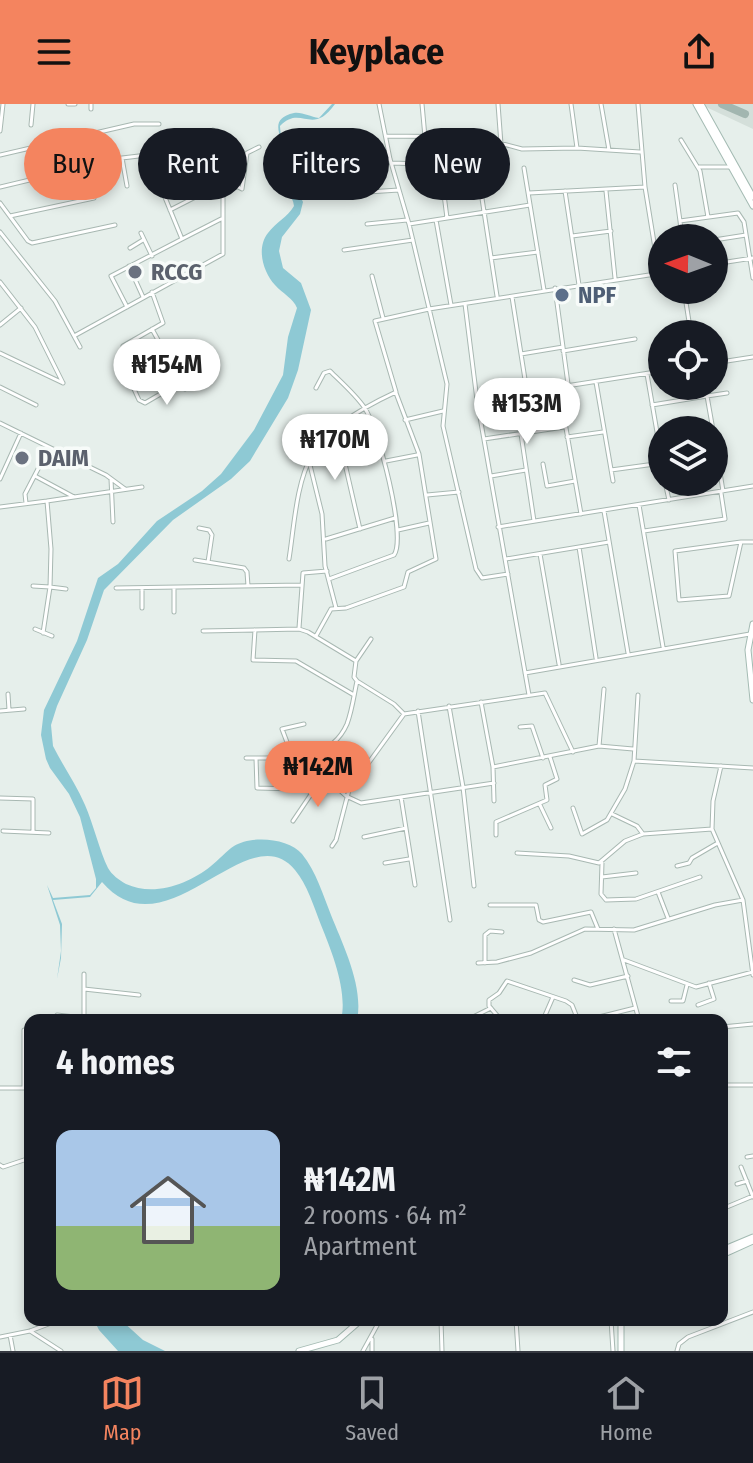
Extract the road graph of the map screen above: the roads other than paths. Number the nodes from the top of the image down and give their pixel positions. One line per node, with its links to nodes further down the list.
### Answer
1 (3, 104): 17 (street)
2 (33, 104): 13 (street)
3 (68, 104): 4 (street)
4 (75, 104)
5 (379, 104): 14 (street)
6 (422, 104): 15 (street)
7 (498, 104): 16 (street)
8 (571, 104): 22 (street)
9 (601, 104): 23 (street)
10 (638, 104): 25 (street)
11 (698, 104): 19 (main road)
12 (159, 124): 27 (street)
13 (31, 125)
14 (384, 128)
15 (424, 128)
16 (500, 128)
17 (0, 131)
18 (681, 140): 32 (street)
19 (717, 140): 33 (main road); 45 (main road)
20 (510, 146): 22 (street)
21 (259, 147): 26 (street)
22 (577, 148): 23 (street)
23 (609, 150): 25 (street)
24 (389, 151): 30 (street)
25 (640, 152): 39 (street)
26 (247, 153)
27 (0, 155)
28 (138, 156): 29 (street)
29 (122, 158): 37 (street)
30 (391, 161): 31 (street); 40 (street)
31 (405, 162)
32 (695, 167): 33 (street); 58 (street)
33 (730, 167): 54 (main road)
34 (524, 168): 44 (street)
35 (24, 181): 38 (street)
36 (675, 185): 62 (street)
37 (127, 186)
38 (0, 187)
39 (645, 187): 43 (street); 65 (street)
40 (399, 190): 41 (street); 63 (street)
41 (389, 191)
42 (565, 191): 43 (street); 44 (street); 72 (street)
43 (606, 191): 68 (street)
44 (529, 193): 53 (street)
45 (753, 197)
46 (85, 200): 57 (street)
47 (166, 200): 55 (street)
48 (190, 200): 55 (street)
49 (223, 200): 60 (street)
50 (445, 200): 59 (street)
51 (482, 200): 56 (street)
52 (0, 203): 57 (street)
53 (530, 205): 56 (street); 79 (street)
54 (753, 206)
55 (170, 210): 75 (street)
56 (484, 212): 59 (street); 81 (street)
57 (10, 216): 67 (street)
58 (708, 217): 62 (street); 71 (street)
59 (447, 218): 61 (street)
60 (223, 219): 75 (street); 93 (street)
61 (436, 220): 63 (street); 98 (street)
62 (680, 221): 66 (street)
63 (408, 222): 64 (street); 76 (street)
64 (367, 224)
65 (651, 224)
66 (680, 224)
67 (115, 225)
68 (611, 231): 72 (street); 88 (street)
69 (0, 232): 105 (street)
70 (141, 233): 74 (street)
71 (746, 235): 73 (street); 82 (street)
72 (572, 236): 90 (street)
73 (728, 238)
74 (144, 239): 77 (street); 80 (street)
75 (182, 239): 80 (street)
76 (413, 240): 78 (street); 101 (street)
77 (130, 248)
78 (344, 250)
79 (538, 252): 81 (street); 92 (street)
80 (152, 256): 84 (street)
81 (491, 258): 96 (street)
82 (752, 258): 83 (street); 87 (street)
83 (728, 262)
84 (129, 266): 95 (street); 99 (street)
85 (648, 275): 88 (street)
86 (372, 276): 102 (street)
87 (753, 278)
88 (615, 280): 90 (street)
89 (0, 282): 100 (street)
90 (579, 285): 91 (street)
91 (555, 288): 92 (street); 109 (street)
92 (544, 290): 94 (street)
93 (152, 292): 95 (street); 104 (street)
94 (512, 296): 96 (street); 111 (street)
95 (143, 297): 99 (street)
96 (497, 298): 97 (street)
97 (465, 303): 98 (street); 127 (street)
98 (451, 305): 101 (street)
99 (127, 307): 105 (street)
100 (21, 308): 103 (street); 110 (street)
101 (429, 309): 102 (street); 132 (street)
102 (383, 318): 125 (street)
103 (0, 325)
104 (152, 329): 107 (street); 114 (street)
105 (74, 336): 108 (street)
106 (635, 339): 109 (street)
107 (123, 346)
108 (80, 347)
109 (563, 349): 111 (street); 120 (street)
110 (0, 353)
111 (521, 354): 126 (street)
112 (753, 357): 113 (street)
113 (728, 361)
114 (176, 372): 117 (street); 119 (street)
115 (647, 374): 118 (street); 130 (street)
116 (128, 376): 119 (street)
117 (208, 380)
118 (596, 381): 120 (street); 138 (street)
119 (181, 382): 124 (street)
120 (568, 385): 122 (street)
121 (0, 387): 129 (street)
122 (559, 387): 126 (street); 136 (street)
123 (316, 388): 131 (street)
124 (185, 389)
125 (396, 392): 131 (street); 134 (street)
126 (527, 392): 127 (street)
127 (477, 400): 142 (street)
128 (683, 400): 130 (street)
129 (36, 405)
130 (652, 405): 133 (street)
131 (365, 408): 137 (street); 146 (street)
132 (443, 411): 134 (street); 163 (street)
133 (655, 416)
134 (405, 420): 144 (street)
135 (0, 423): 139 (street)
136 (565, 427): 140 (street); 141 (street)
137 (337, 429): 145 (street); 183 (street)
138 (604, 432): 141 (street); 150 (street)
139 (21, 433): 143 (street); 153 (street)
140 (521, 434): 142 (street); 149 (street)
141 (567, 437): 155 (street)
142 (484, 439): 152 (street)
143 (50, 447): 151 (street); 154 (street)
144 (419, 454): 146 (street); 164 (street)
145 (309, 461): 186 (street); 192 (street)
146 (386, 461): 177 (street)
147 (543, 464): 155 (street)
148 (648, 464): 150 (street)
149 (526, 470): 152 (street); 179 (street)
150 (611, 470): 156 (street)
151 (35, 476): 159 (street); 172 (street)
152 (491, 476): 181 (street)
153 (0, 479)
154 (111, 479): 160 (street); 161 (street)
155 (575, 481): 176 (street)
156 (613, 481)
157 (753, 486): 162 (street)
158 (142, 487): 160 (street)
159 (59, 489): 168 (street); 169 (street)
160 (125, 489): 161 (street)
161 (112, 491): 168 (street); 178 (street)
162 (728, 491)
163 (459, 492): 164 (street); 197 (street)
164 (427, 495): 180 (street)
165 (668, 496): 170 (street)
166 (696, 496): 170 (street)
167 (722, 496): 185 (street)
168 (74, 497): 169 (street)
169 (54, 500): 171 (street)
170 (669, 500): 173 (street)
171 (47, 501): 172 (street); 202 (street)
172 (26, 503): 174 (street)
173 (639, 505): 175 (street); 185 (street)
174 (0, 507)
175 (604, 511): 176 (street); 187 (street)
176 (581, 514): 179 (street)
177 (395, 518): 183 (street); 184 (street)
178 (113, 522)
179 (535, 522): 181 (street)
180 (429, 523): 184 (street); 208 (street)
181 (498, 527): 193 (street)
182 (199, 528): 195 (street)
183 (360, 529): 186 (street)
184 (397, 530): 198 (street)
185 (644, 531): 220 (street)
186 (326, 539): 196 (street)
187 (610, 542): 190 (street); 221 (street)
188 (741, 542): 188 (street); 189 (street)
189 (753, 542)
190 (579, 547): 191 (street); 222 (street)
191 (540, 554): 193 (street); 224 (street)
192 (289, 559)
193 (506, 559): 197 (street)
194 (195, 560): 195 (street)
195 (208, 562): 201 (street)
196 (327, 571): 198 (street); 199 (street)
197 (508, 574): 225 (street)
198 (329, 579): 208 (street)
199 (302, 585): 201 (street); 212 (street)
200 (33, 586): 202 (street)
201 (248, 586): 205 (street)
202 (50, 587): 206 (street); 215 (street)
203 (116, 588): 204 (street)
204 (142, 588): 205 (street); 207 (street)
205 (174, 588): 209 (street)
206 (66, 589)
207 (142, 608)
208 (336, 608): 218 (street)
209 (174, 612)
210 (753, 624): 216 (main road)
211 (35, 629): 215 (street)
212 (299, 629): 213 (street); 218 (street)
213 (255, 630): 214 (street); 229 (street)
214 (203, 631)
215 (43, 633): 217 (street)
216 (751, 634): 220 (street); 232 (main road)
217 (52, 636)
218 (316, 636): 223 (street)
219 (371, 639): 223 (street)
220 (663, 647): 221 (street)
221 (628, 653): 222 (street)
222 (596, 659): 224 (street)
223 (356, 661): 226 (street)
224 (559, 666): 225 (street)
225 (525, 673): 230 (street)
226 (357, 681): 229 (street); 239 (street)
227 (604, 689): 243 (street)
228 (8, 694): 236 (street)
229 (354, 695): 242 (street)
230 (529, 695): 233 (street); 245 (street)
231 (638, 695): 244 (street)
232 (753, 700)
233 (481, 702): 234 (street); 254 (street)
234 (449, 706): 238 (street); 260 (street)
235 (24, 709): 236 (street)
236 (9, 710): 237 (street)
237 (0, 711)
238 (418, 711): 239 (street); 261 (street)
239 (404, 714): 256 (street)
240 (304, 724): 250 (street)
241 (520, 727): 251 (street)
242 (333, 745): 246 (street); 256 (street)
243 (599, 746): 244 (street); 245 (street)
244 (633, 749): 252 (street)
245 (573, 752): 247 (street)
246 (306, 756): 250 (street); 257 (street)
247 (550, 757): 251 (street); 266 (street)
248 (246, 758): 249 (street)
249 (256, 758): 250 (street); 258 (street)
250 (293, 758)
251 (543, 758): 254 (street)
252 (634, 761): 253 (street); 268 (street)
253 (721, 766): 255 (street); 272 (street)
254 (493, 767): 259 (street)
255 (753, 768)
256 (363, 769): 262 (street)
257 (325, 777): 258 (street); 262 (street)
258 (320, 781): 269 (street)
259 (494, 783): 260 (street); 265 (street)
260 (463, 787): 261 (street); 290 (street)
261 (431, 792): 263 (street); 294 (street)
262 (346, 796): 263 (street); 280 (street)
263 (401, 797): 270 (street)
264 (0, 798): 274 (street)
265 (494, 801)
266 (540, 805): 271 (street); 277 (street)
267 (573, 808): 268 (street)
268 (612, 814): 276 (street)
269 (293, 821)
270 (406, 828): 278 (street); 282 (street)
271 (551, 828)
272 (712, 829): 276 (street); 279 (street)
273 (3, 831): 274 (street)
274 (33, 831): 275 (street)
275 (49, 833)
276 (643, 834): 284 (street)
277 (496, 835)
278 (364, 837)
279 (716, 844): 285 (street); 292 (street)
280 (332, 846)
281 (517, 853): 284 (street)
282 (411, 858): 283 (street); 289 (street)
283 (385, 863)
284 (602, 863): 287 (street)
285 (677, 866)
286 (636, 873): 287 (street)
287 (602, 877): 291 (street)
288 (700, 877): 291 (street)
289 (415, 885)
290 (474, 886)
291 (658, 892): 295 (street)
292 (743, 900): 295 (street); 303 (street)
293 (490, 905): 296 (street)
294 (450, 920)
295 (669, 920): 297 (street)
296 (598, 929): 297 (street); 301 (street)
297 (614, 929): 299 (street)
298 (502, 932): 301 (street)
299 (624, 960): 304 (street); 307 (street)
300 (478, 963): 301 (street)
301 (485, 963)
302 (84, 974): 308 (street)
303 (753, 974): 306 (street)
304 (628, 976): 305 (street); 314 (street)
305 (574, 980)
306 (709, 983): 307 (street); 312 (street)
307 (687, 985): 311 (street)
308 (84, 989): 309 (street); 315 (street)
309 (139, 995)
310 (553, 997): 313 (street); 318 (street); 319 (street)
311 (671, 1001)
312 (698, 1005)
313 (491, 1008): 316 (street); 317 (street)
314 (635, 1008): 320 (street); 321 (street)
315 (84, 1014)
316 (479, 1014)
317 (496, 1014)
318 (546, 1014)
319 (576, 1014)
320 (611, 1014)
321 (637, 1014)
322 (753, 1024): 323 (street)
323 (728, 1026)
324 (24, 1030): 328 (street)
325 (728, 1085): 326 (street)
326 (753, 1085)
327 (0, 1088): 328 (street)
328 (24, 1088)
329 (753, 1156): 330 (street)
330 (747, 1157)
331 (24, 1160): 332 (street)
332 (0, 1165)
333 (741, 1167): 334 (street)
334 (747, 1181): 335 (street); 336 (street)
335 (737, 1184)
336 (753, 1196): 337 (street)
337 (728, 1206)
338 (753, 1239): 339 (main road)
339 (728, 1249)
340 (753, 1312): 341 (street)
341 (728, 1322)
342 (43, 1326): 350 (street)
343 (355, 1326): 355 (main road)
344 (375, 1326): 356 (street)
345 (441, 1326): 357 (street)
346 (516, 1326): 358 (street)
347 (611, 1326): 359 (street)
348 (621, 1326): 360 (main road)
349 (717, 1326): 361 (street)
350 (30, 1331): 351 (street); 354 (street)
351 (10, 1335): 352 (street); 353 (street)
352 (0, 1337)
353 (13, 1351)
354 (61, 1351)
355 (299, 1351)
356 (367, 1351)
357 (442, 1351)
358 (518, 1351)
359 (613, 1351)
360 (621, 1351)
361 (677, 1351)

